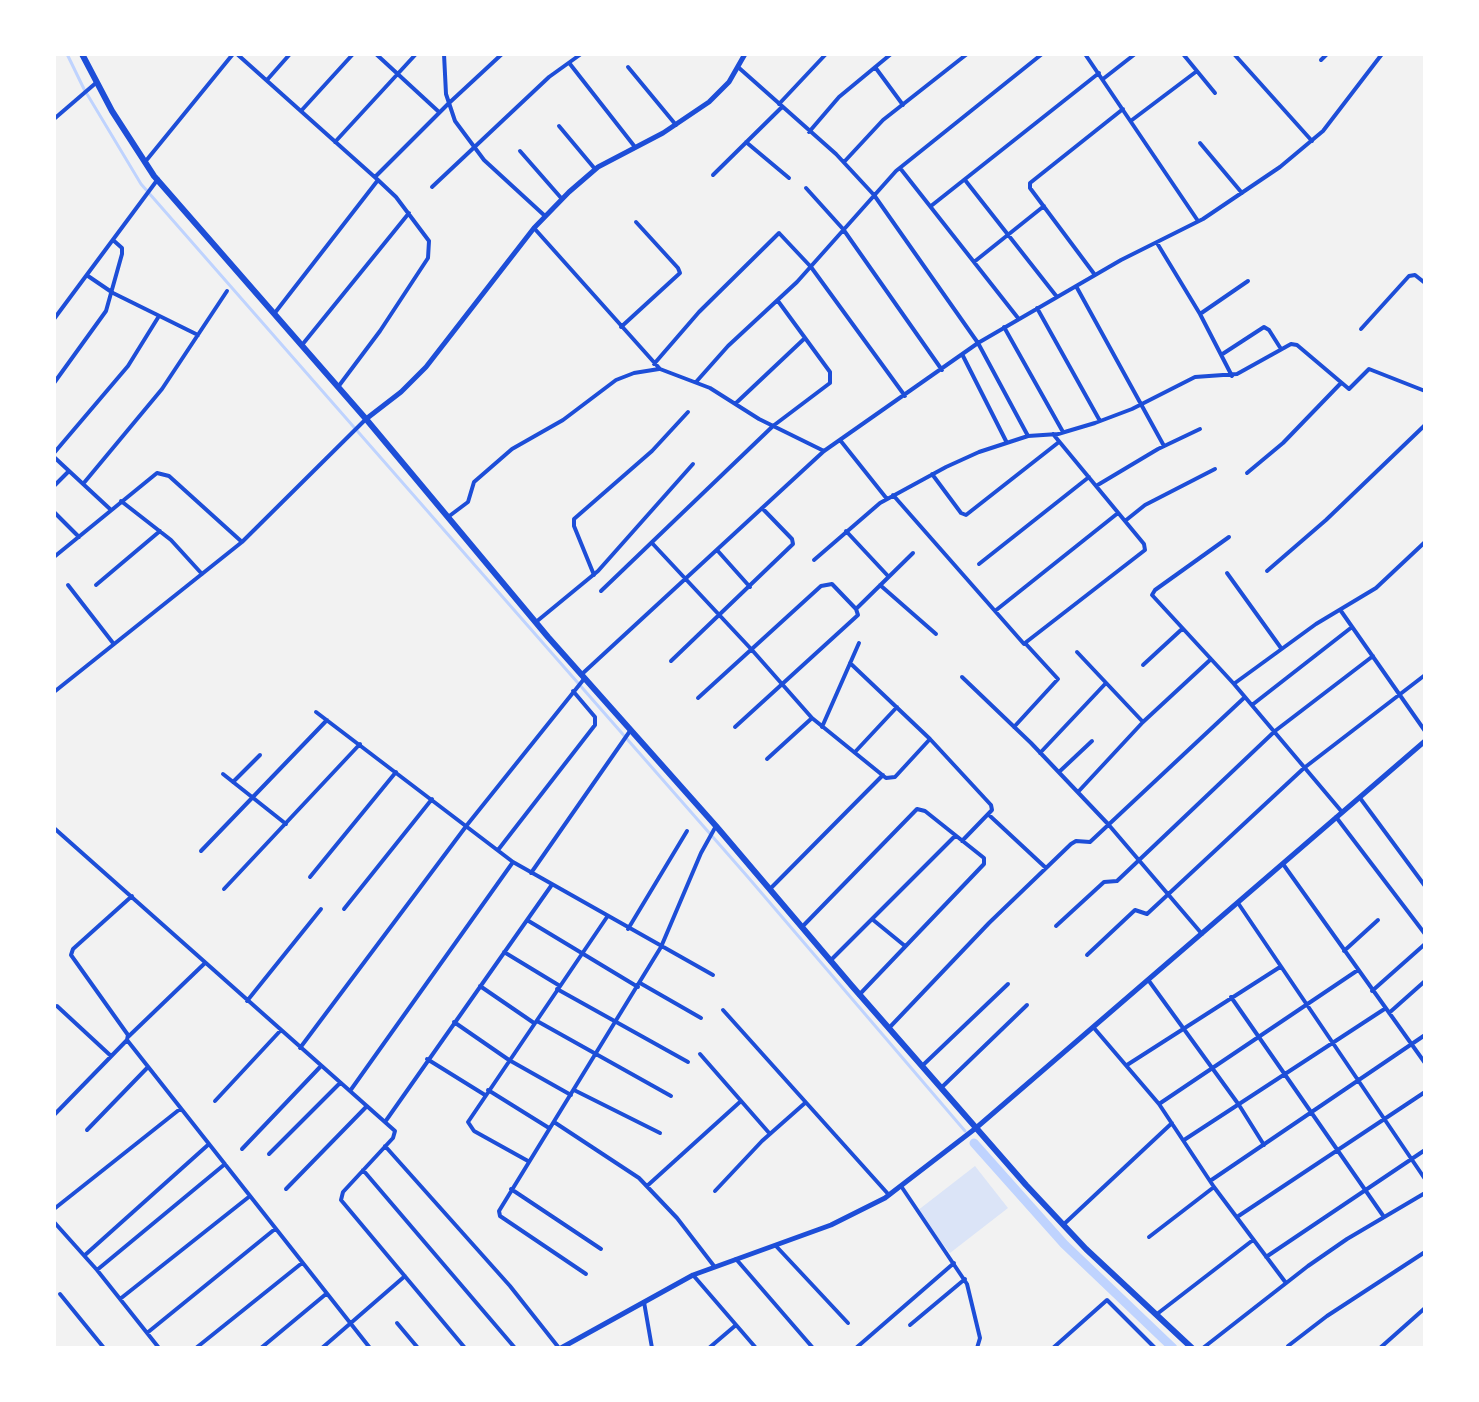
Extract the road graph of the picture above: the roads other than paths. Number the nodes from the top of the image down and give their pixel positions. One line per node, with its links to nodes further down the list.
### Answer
1 (82, 54): 31 (main road)
2 (235, 54): 30 (street); 53 (street)
3 (290, 54): 30 (street)
4 (353, 54): 38 (street)
5 (376, 54): 27 (street)
6 (416, 54): 27 (street)
7 (444, 54): 34 (street)
8 (502, 54): 34 (street)
9 (581, 54): 22 (street)
10 (745, 54): 23 (street)
11 (826, 54): 36 (street)
12 (891, 54): 25 (street)
13 (967, 54): 35 (street)
14 (1042, 54): 55 (street)
15 (1085, 54): 28 (street)
16 (1135, 54): 29 (street)
17 (1183, 54): 26 (street)
18 (1234, 54): 46 (street)
19 (1327, 54): 21 (street)
20 (1382, 54): 46 (street)
21 (1321, 60)
22 (570, 64): 50 (street); 51 (street)
23 (738, 66): 36 (street); 43 (street)
24 (628, 67): 43 (street)
25 (875, 67): 35 (street); 45 (street)
26 (1197, 71): 32 (street); 42 (street)
27 (399, 73): 40 (street); 47 (street)
28 (1099, 73): 29 (street); 60 (street)
29 (1103, 79): 37 (street)
30 (267, 80): 38 (street)
31 (94, 84): 39 (street); 53 (main road)
32 (1215, 93)
33 (54, 104): 39 (street)
34 (448, 104): 40 (street); 50 (street)
35 (903, 105): 54 (street)
36 (781, 106): 45 (street); 48 (street)
37 (1123, 109): 42 (street); 68 (street)
38 (301, 111): 47 (street)
39 (61, 112): 41 (street)
40 (439, 112): 59 (street)
41 (54, 119)
42 (1132, 121): 72 (street)
43 (676, 125): 51 (street)
44 (559, 126): 56 (street)
45 (809, 132): 54 (street)
46 (1312, 141): 64 (street)
47 (335, 142): 59 (street)
48 (746, 142): 57 (street); 58 (street)
49 (1200, 143): 64 (street)
50 (474, 147): 62 (street); 70 (street)
51 (635, 147): 56 (street)
52 (520, 151): 66 (street)
53 (145, 162): 61 (main road)
54 (844, 162): 65 (street)
55 (900, 168): 65 (street); 67 (street)
56 (595, 169): 66 (street)
57 (713, 175)
58 (789, 178)
59 (376, 179): 69 (street); 90 (street)
60 (965, 180): 67 (street); 75 (street)
61 (155, 182): 76 (street); 90 (main road)
62 (432, 187)
63 (806, 188): 74 (street)
64 (1242, 193): 72 (street)
65 (874, 195): 74 (street); 100 (street)
66 (562, 199): 70 (street)
67 (931, 206): 78 (street)
68 (1044, 206): 75 (street); 80 (street)
69 (409, 213): 101 (street); 112 (street)
70 (545, 216): 73 (street)
71 (636, 222): 95 (street)
72 (1198, 222): 77 (street)
73 (534, 228): 95 (street); 118 (street)
74 (843, 229): 79 (street); 107 (street)
75 (1008, 235): 78 (street); 87 (street)
76 (113, 240): 81 (street); 86 (street)
77 (1157, 243): 80 (street); 91 (street)
78 (974, 262): 93 (street)
79 (811, 267): 88 (street); 105 (street); 114 (street)
80 (1095, 275): 84 (street)
81 (88, 276): 86 (street); 94 (street)
82 (1248, 281): 91 (street)
83 (1425, 283): 97 (street)
84 (1076, 286): 87 (street); 116 (street)
85 (227, 291): 98 (street)
86 (113, 293): 92 (street); 110 (street)
87 (1057, 297): 89 (street)
88 (778, 301): 99 (street); 109 (street)
89 (1037, 308): 93 (street); 119 (street)
90 (274, 314): 101 (main road)
91 (1200, 314): 104 (street)
92 (159, 316): 98 (street); 131 (street)
93 (1018, 318): 96 (street)
94 (54, 319)
95 (621, 327): 105 (street)
96 (1004, 327): 100 (street); 123 (street)
97 (1361, 329)
98 (198, 335): 138 (street)
99 (805, 338): 115 (street); 121 (street)
100 (978, 343): 103 (street); 125 (street)
101 (302, 345): 112 (main road)
102 (1281, 349): 104 (street); 108 (street); 111 (street)
103 (962, 355): 107 (street); 128 (street)
104 (1221, 355): 108 (street)
105 (654, 364): 106 (street)
106 (660, 369): 109 (street); 148 (street)
107 (942, 370): 114 (street)
108 (1232, 376): 116 (street)
109 (696, 382): 115 (street)
110 (54, 383)
111 (1341, 383): 113 (street); 135 (street)
112 (338, 387): 118 (main road)
113 (1425, 391)
114 (905, 396): 126 (street)
115 (735, 404): 121 (street)
116 (1142, 405): 119 (street); 129 (street)
117 (688, 412): 165 (street)
118 (366, 419): 148 (main road); 154 (street)
119 (1100, 421): 123 (street)
120 (1425, 425): 162 (street)
121 (773, 426): 130 (street); 156 (street)
122 (1200, 429): 129 (street)
123 (1063, 432): 124 (street)
124 (1053, 434): 125 (street); 127 (street)
125 (1028, 436): 128 (street)
126 (840, 440): 130 (street); 142 (street)
127 (1059, 442): 136 (street); 137 (street)
128 (1007, 443): 136 (street)
129 (1164, 446): 140 (street)
130 (824, 451): 144 (street)
131 (54, 455): 134 (street)
132 (693, 464): 165 (street)
133 (1215, 469): 149 (street)
134 (69, 471): 138 (street); 139 (street)
135 (1247, 473)
136 (932, 474): 141 (street)
137 (1089, 477): 140 (street); 161 (street)
138 (83, 484): 145 (street)
139 (54, 486)
140 (1096, 486): 147 (street)
141 (893, 495): 142 (street); 174 (street)
142 (887, 499): 151 (street)
143 (120, 501): 145 (street); 150 (street); 154 (street)
144 (762, 508): 157 (street); 171 (street)
145 (110, 509): 152 (street)
146 (54, 512): 152 (street)
147 (1118, 513): 149 (street); 174 (street)
148 (448, 517): 177 (main road)
149 (1125, 521): 183 (street)
150 (160, 531): 164 (street); 169 (street)
151 (846, 531): 160 (street); 166 (street)
152 (79, 537): 159 (street)
153 (1229, 537): 179 (street)
154 (242, 542): 164 (street)
155 (1425, 542): 175 (street)
156 (652, 543): 167 (street); 172 (street)
157 (716, 550): 167 (street); 171 (street)
158 (913, 553): 166 (street)
159 (54, 557)
160 (814, 560)
161 (979, 564)
162 (1267, 571)
163 (1227, 573): 184 (street)
164 (202, 574): 181 (street)
165 (594, 575): 177 (street)
166 (888, 577): 170 (street)
167 (685, 579): 176 (street); 194 (street)
168 (68, 585): 181 (street)
169 (96, 585)
170 (880, 585): 173 (street); 180 (street)
171 (750, 587): 176 (street)
172 (601, 591)
173 (856, 609): 185 (street); 197 (street)
174 (995, 611): 183 (street)
175 (1341, 611): 178 (street); 184 (street)
176 (720, 616): 185 (street); 189 (street)
177 (536, 622): 194 (main road)
178 (1352, 627): 187 (street); 202 (street)
179 (1182, 629): 188 (street); 191 (street)
180 (936, 634)
181 (113, 643): 198 (street)
182 (859, 643): 190 (street)
183 (1025, 646): 210 (street)
184 (1281, 648): 196 (street)
185 (752, 650): 197 (street); 201 (street)
186 (1077, 652): 195 (street)
187 (1373, 656): 199 (street); 211 (street)
188 (1210, 660): 196 (street); 207 (street)
189 (671, 661)
190 (850, 663): 203 (street); 209 (street)
191 (1143, 665)
192 (1425, 675): 199 (street)
193 (962, 677): 210 (street)
194 (579, 682): 213 (main road); 237 (street); 243 (street)
195 (1106, 683): 207 (street); 219 (street)
196 (1234, 684): 200 (street)
197 (781, 685): 205 (street); 208 (street)
198 (54, 692)
199 (1400, 694): 212 (street); 222 (street)
200 (1245, 697): 202 (street); 236 (street)
201 (698, 698)
202 (1252, 705): 211 (street)
203 (897, 707): 214 (street); 218 (street)
204 (316, 712): 206 (street)
205 (812, 718): 209 (street); 221 (street)
206 (327, 720): 217 (street); 229 (street)
207 (1143, 722): 228 (street)
208 (735, 727)
209 (822, 727): 218 (street)
210 (1014, 727): 219 (street)
211 (1275, 731): 222 (street); 245 (street)
212 (1425, 731)
213 (627, 735): 238 (main road); 249 (street)
214 (930, 739): 226 (street); 233 (street)
215 (1092, 741): 224 (street)
216 (1425, 741): 230 (street)
217 (360, 744): 223 (street); 235 (street)
218 (855, 753): 226 (street)
219 (1040, 753): 224 (street)
220 (260, 755): 227 (street)
221 (767, 759)
222 (1304, 768): 232 (street); 255 (street)
223 (396, 772): 231 (street); 250 (street)
224 (1059, 772): 228 (street)
225 (223, 774): 227 (street)
226 (883, 775): 254 (street)
227 (233, 782): 229 (street)
228 (1078, 792): 236 (street)
229 (252, 797): 235 (street); 244 (street)
230 (1360, 797): 232 (street); 252 (street)
231 (432, 799): 237 (street); 259 (street)
232 (1342, 812): 234 (street)
233 (988, 815): 242 (street); 248 (street)
234 (1336, 817): 247 (street); 268 (street)
235 (286, 824): 253 (street)
236 (1108, 824): 245 (street); 248 (street)
237 (467, 825): 243 (street); 309 (street)
238 (716, 826): 254 (main road); 271 (street)
239 (54, 828): 256 (street)
240 (687, 831): 266 (street)
241 (955, 836): 242 (street); 261 (street); 265 (street)
242 (962, 841): 270 (street)
243 (498, 850): 246 (street)
244 (201, 851)
245 (1140, 859): 255 (street); 264 (street)
246 (513, 862): 249 (street); 326 (street)
247 (1283, 864): 257 (street); 272 (street)
248 (1046, 868): 300 (street)
249 (531, 873): 251 (street)
250 (310, 877)
251 (551, 886): 260 (street); 262 (street)
252 (1425, 886)
253 (224, 889)
254 (770, 889): 265 (main road)
255 (1168, 894): 267 (street); 275 (street)
256 (132, 896): 277 (street); 306 (street)
257 (1238, 903): 267 (street); 278 (street)
258 (321, 909): 290 (street)
259 (344, 909)
260 (607, 917): 266 (street); 274 (street)
261 (872, 919): 270 (street); 276 (street)
262 (527, 920): 273 (street); 274 (street)
263 (1378, 920): 272 (street)
264 (1056, 926)
265 (802, 927): 276 (main road)
266 (628, 929): 271 (street)
267 (1202, 934): 281 (street)
268 (1425, 934)
269 (1425, 944): 287 (street)
270 (905, 946): 288 (street)
271 (661, 947): 280 (street); 285 (street)
272 (1344, 951): 279 (street)
273 (504, 952): 284 (street); 286 (street)
274 (581, 955): 285 (street); 286 (street)
275 (1087, 955)
276 (830, 961): 288 (main road)
277 (205, 963): 290 (street); 306 (street)
278 (1280, 967): 289 (street); 292 (street)
279 (1358, 970): 287 (street); 292 (street)
280 (713, 975)
281 (1149, 981): 301 (street); 302 (street)
282 (1425, 981): 295 (street)
283 (1008, 984): 319 (street)
284 (480, 985): 297 (street); 298 (street)
285 (639, 985): 296 (street); 299 (street)
286 (558, 988): 298 (street); 299 (street)
287 (1372, 991): 295 (street)
288 (859, 995): 300 (main road)
289 (1231, 997): 302 (street); 305 (street)
290 (247, 1001): 303 (street)
291 (1027, 1005): 325 (street)
292 (1306, 1005): 305 (street); 307 (street)
293 (57, 1006): 312 (street)
294 (723, 1010): 333 (street)
295 (1388, 1011): 307 (street); 308 (street)
296 (701, 1018)
297 (454, 1022): 313 (street); 314 (street)
298 (535, 1022): 311 (street); 314 (street)
299 (616, 1024): 311 (street); 315 (street)
300 (889, 1028): 319 (main road)
301 (1094, 1028): 317 (street); 345 (street)
302 (1184, 1028): 317 (street); 321 (street)
303 (281, 1030): 309 (street); 331 (street)
304 (1425, 1035): 308 (street)
305 (1257, 1036): 321 (street); 322 (street)
306 (127, 1039): 312 (street); 320 (street)
307 (1332, 1042): 322 (street); 323 (street)
308 (1413, 1045): 316 (street); 323 (street)
309 (300, 1048): 318 (street)
310 (700, 1054): 332 (street)
311 (596, 1055): 328 (street); 330 (street)
312 (111, 1056): 339 (street)
313 (427, 1059): 327 (street); 341 (street)
314 (509, 1060): 327 (street); 328 (street)
315 (688, 1062)
316 (1425, 1063)
317 (1127, 1065): 334 (street)
318 (321, 1066): 324 (street); 353 (street)
319 (922, 1066): 325 (main road)
320 (148, 1067): 337 (street); 346 (street)
321 (1212, 1067): 334 (street); 335 (street)
322 (1284, 1074): 335 (street); 338 (street)
323 (1359, 1081): 338 (street); 340 (street)
324 (340, 1083): 326 (street); 356 (street)
325 (941, 1088): 345 (main road)
326 (350, 1091): 336 (street)
327 (487, 1092): 344 (street); 358 (street)
328 (572, 1092): 342 (street); 347 (street)
329 (1425, 1092): 340 (street)
330 (671, 1096)
331 (215, 1101)
332 (741, 1101): 348 (street); 363 (street)
333 (805, 1103): 348 (street); 371 (street)
334 (1159, 1104): 343 (street)
335 (1239, 1105): 349 (street); 351 (street)
336 (367, 1106): 341 (street); 366 (street)
337 (180, 1109): 350 (street); 374 (street)
338 (1312, 1112): 351 (street); 354 (street)
339 (54, 1115)
340 (1385, 1119): 354 (street); 357 (street)
341 (385, 1122): 352 (street)
342 (553, 1122): 344 (street); 363 (street)
343 (1172, 1123): 349 (street); 378 (street)
344 (549, 1128): 358 (street)
345 (976, 1128): 364 (street); 378 (main road)
346 (87, 1130)
347 (660, 1133)
348 (770, 1134): 369 (street)
349 (1184, 1140): 362 (street)
350 (209, 1144): 359 (street); 385 (street)
351 (1264, 1145): 362 (street)
352 (385, 1146): 360 (street); 419 (street)
353 (242, 1149)
354 (1338, 1150): 368 (street); 375 (street)
355 (1425, 1150): 357 (street)
356 (269, 1154)
357 (1411, 1159): 361 (street); 368 (street)
358 (529, 1161): 367 (street)
359 (225, 1164): 372 (street); 391 (street)
360 (363, 1170): 394 (street); 418 (street)
361 (1425, 1179)
362 (1210, 1181): 365 (street)
363 (647, 1186): 390 (street)
364 (901, 1186): 371 (street); 388 (street)
365 (1214, 1187): 375 (street); 380 (street)
366 (286, 1189)
367 (511, 1189): 383 (street); 392 (street)
368 (1365, 1189): 376 (street); 386 (street)
369 (715, 1191)
370 (1423, 1194): 373 (street); 376 (street)
371 (889, 1195): 382 (street)
372 (250, 1196): 379 (street); 399 (street)
373 (1425, 1203)
374 (54, 1209)
375 (1237, 1217): 381 (street)
376 (1384, 1217): 396 (street)
377 (54, 1222): 385 (street)
378 (1063, 1225): 402 (main road)
379 (275, 1229): 389 (street); 408 (street)
380 (1149, 1237)
381 (1253, 1240): 386 (street); 402 (street)
382 (775, 1244): 387 (street); 404 (street)
383 (601, 1249)
384 (1425, 1252): 409 (street)
385 (85, 1255): 391 (street)
386 (1266, 1257): 396 (street)
387 (735, 1258): 390 (street); 423 (street)
388 (955, 1262): 395 (street); 424 (street)
389 (302, 1263): 398 (street); 412 (street)
390 (714, 1266): 393 (street)
391 (97, 1270): 399 (street)
392 (586, 1274)
393 (693, 1275): 400 (street); 406 (street)
394 (405, 1276): 405 (street); 417 (street)
395 (965, 1279): 407 (street); 425 (street)
396 (1286, 1283): 429 (street)
397 (60, 1294): 410 (street)
398 (326, 1294): 405 (street); 413 (street)
399 (120, 1299): 408 (street)
400 (644, 1302): 419 (street); 420 (street)
401 (1425, 1308): 430 (street)
402 (1157, 1315): 428 (main road)
403 (397, 1323): 416 (street)
404 (848, 1323)
405 (351, 1324): 414 (street); 415 (street)
406 (736, 1325): 421 (street); 422 (street)
407 (910, 1325)
408 (147, 1333): 411 (street)
409 (1288, 1346)
410 (104, 1348)
411 (159, 1348)
412 (196, 1348)
413 (261, 1348)
414 (322, 1348)
415 (370, 1348)
416 (418, 1348)
417 (465, 1348)
418 (515, 1348)
419 (560, 1348)
420 (652, 1348)
421 (709, 1348)
422 (756, 1348)
423 (813, 1348)
424 (856, 1348)
425 (977, 1348)
426 (1053, 1348): 427 (street)
427 (1155, 1348)
428 (1192, 1348)
429 (1203, 1348)
430 (1380, 1348)

